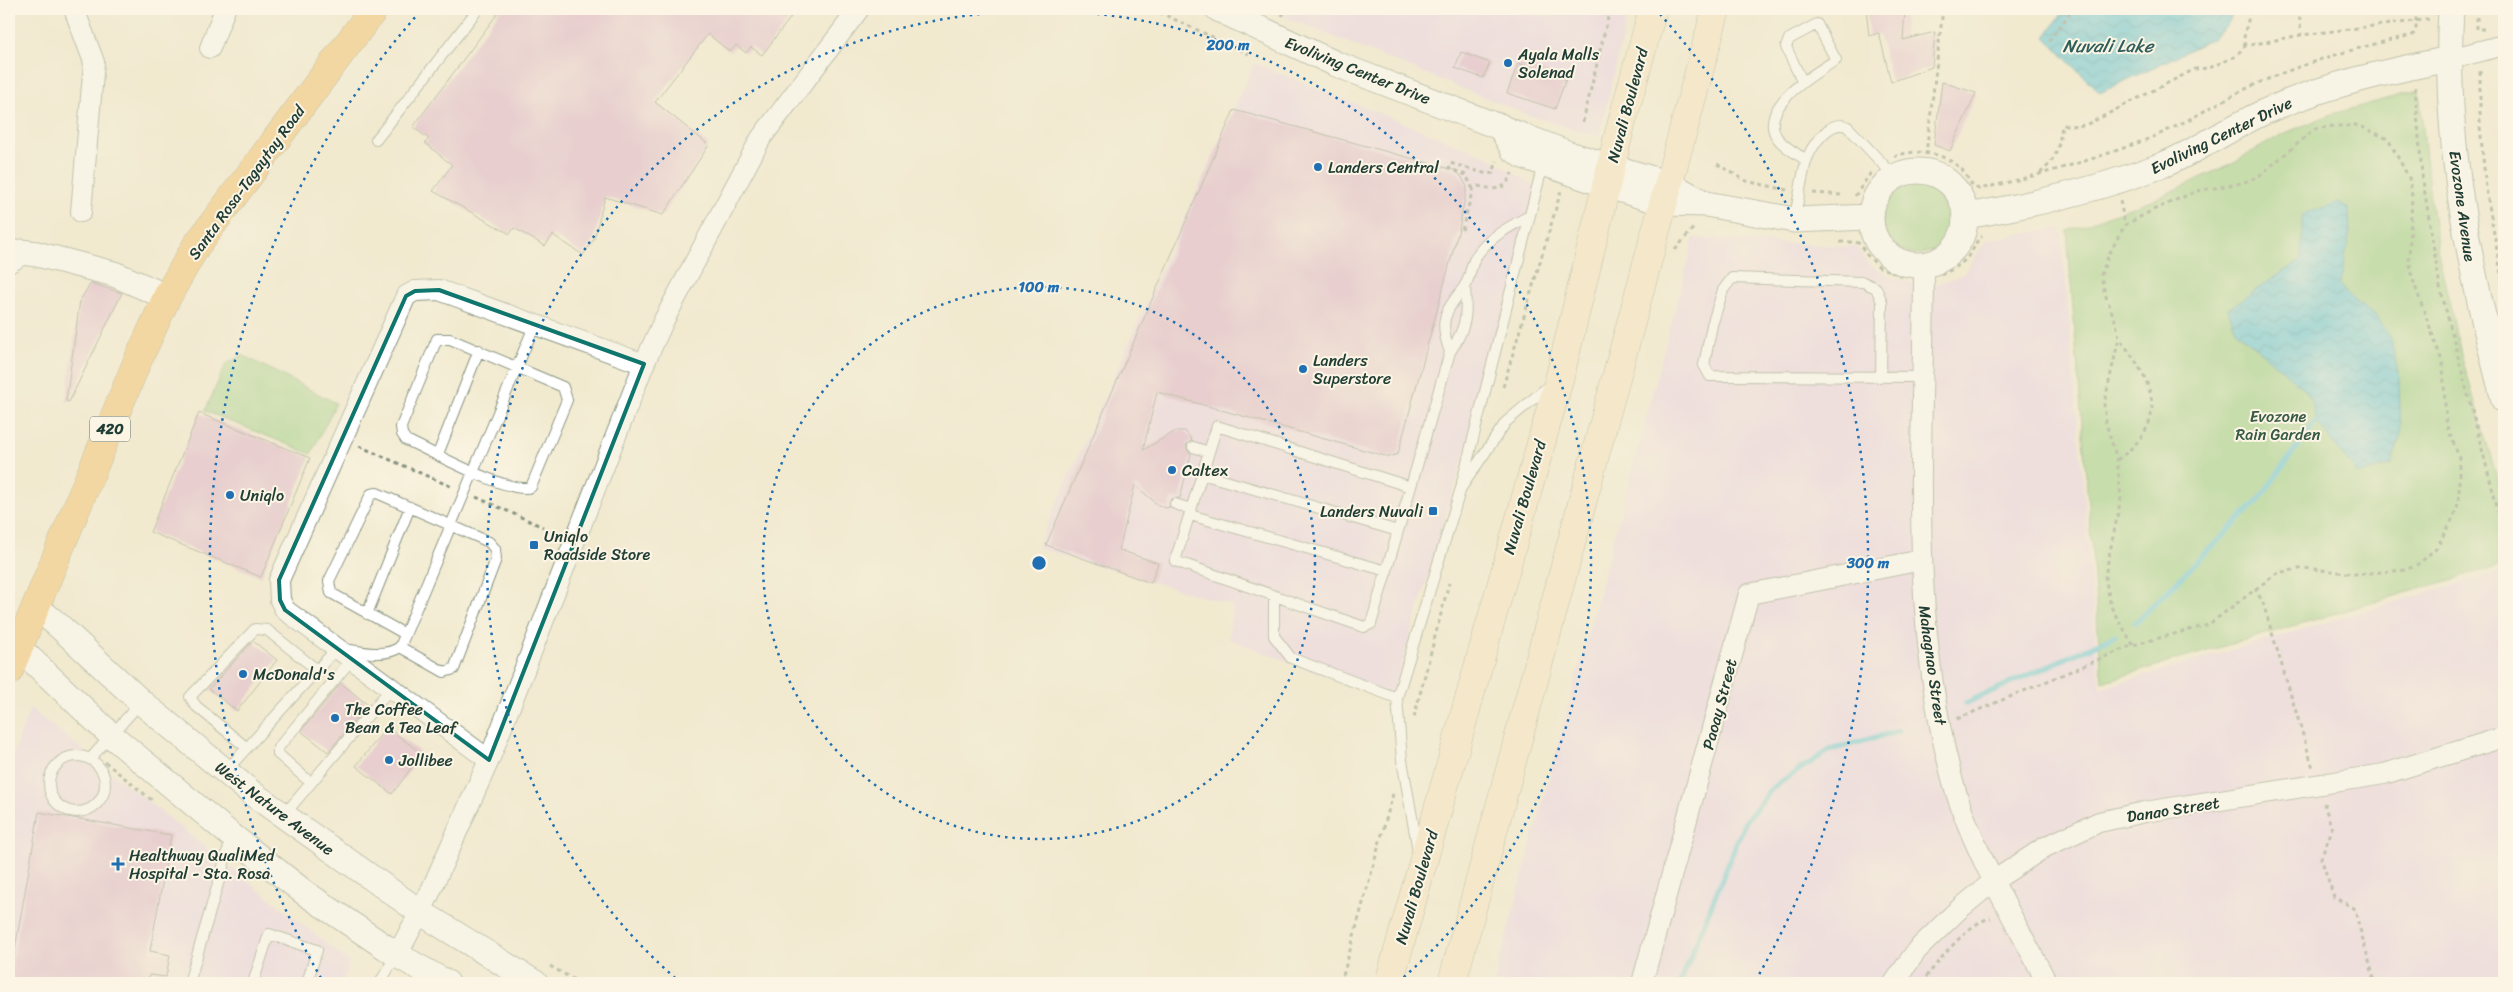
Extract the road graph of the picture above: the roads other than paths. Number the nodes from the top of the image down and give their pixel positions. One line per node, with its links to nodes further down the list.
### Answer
1 (74, 9): 21 (street)
2 (225, 9): 11 (street)
3 (374, 9): 29 (main road, Santa Rosa-Tagaytay Road / 420)
4 (478, 9): 15 (lane)
5 (859, 9): 33 (street)
6 (1218, 9): 14 (street, Evoliving Center Drive)
7 (1653, 9): 19 (main road, Nuvali Boulevard)
8 (1716, 9): 20 (main road)
9 (2451, 14): 12 (street, Evozone Avenue)
10 (2504, 45): 12 (street, Evoliving Center Drive)
11 (210, 48)
12 (2450, 59): 23 (street, Evoliving Center Drive); 38 (street, Evozone Avenue)
13 (1802, 81): 13 (lane); 16 (lane)
14 (1500, 126): 17 (street, Evoliving Center Drive); 19 (street, Evoliving Center Drive)
15 (376, 140)
16 (1806, 160): 18 (lane); 25 (lane)
17 (1544, 163): 19 (street, Evoliving Center Drive); 22 (lane)
18 (1888, 170): 23 (street); 24 (street)
19 (1608, 176): 20 (street, Evoliving Center Drive); 35 (main road, Nuvali Boulevard)
20 (1666, 193): 25 (street, Evoliving Center Drive); 84 (main road)
21 (81, 212)
22 (1529, 216): 28 (lane); 45 (lane)
23 (1966, 216): 27 (street)
24 (1870, 217): 25 (street, Evoliving Center Drive); 27 (street)
25 (1794, 220)
26 (9, 260): 29 (street)
27 (1924, 271): 37 (street, Mahagnao Street)
28 (1465, 285): 32 (lane); 32 (lane)
29 (167, 297): 54 (main road, Santa Rosa-Tagaytay Road / 420)
30 (535, 324): 33 (street); 34 (lane); 58 (street)
31 (479, 350): 34 (lane); 41 (lane); 41 (lane)
32 (1450, 352): 44 (lane)
33 (644, 364): 68 (street)
34 (517, 366): 42 (lane); 42 (lane)
35 (1560, 376): 45 (lane); 73 (main road, Nuvali Boulevard)
36 (1882, 377): 36 (lane); 37 (lane)
37 (1923, 377): 51 (street, Mahagnao Street)
38 (2504, 400)
39 (1193, 447): 40 (lane)
40 (1209, 452): 43 (lane); 44 (lane)
41 (438, 454): 42 (lane)
42 (474, 472): 49 (lane)
43 (1202, 474): 48 (lane); 50 (lane)
44 (1411, 487): 50 (lane)
45 (1461, 488): 62 (lane)
46 (1175, 504): 48 (lane)
47 (410, 508): 49 (lane); 55 (lane); 55 (lane)
48 (1191, 512): 52 (lane); 53 (lane)
49 (451, 525): 56 (lane); 57 (lane)
50 (1398, 531): 52 (lane)
51 (1922, 560): 74 (street, Mahagnao Street); 85 (street, Paoay Street)
52 (1387, 571): 53 (lane)
53 (1274, 596): 62 (lane)
54 (36, 607): 59 (main road, Santa Rosa-Tagaytay Road / 420); 63 (street, West Nature Avenue)
55 (367, 614): 56 (lane)
56 (405, 634): 57 (lane)
57 (400, 647): 58 (lane)
58 (345, 654): 60 (lane); 61 (street); 70 (lane)
59 (14, 659): 64 (street)
60 (317, 670): 66 (lane); 66 (lane)
61 (391, 688): 68 (street); 70 (lane)
62 (1397, 698): 73 (lane)
63 (141, 702): 64 (lane); 69 (street, West Nature Avenue)
64 (112, 736): 67 (lane); 72 (street)
65 (2504, 737): 74 (street, Danao Street)
66 (247, 748): 69 (lane)
67 (90, 759): 67 (lane)
68 (489, 760): 75 (street)
69 (226, 772): 71 (street, West Nature Avenue)
70 (311, 783): 71 (lane)
71 (283, 816): 75 (street, West Nature Avenue)
72 (232, 836): 76 (street); 77 (lane)
73 (1421, 872): 83 (main road, Nuvali Boulevard)
74 (1995, 880): 86 (street, Danao Street); 87 (street, Mahagnao Street)
75 (420, 912): 76 (street); 82 (street, West Nature Avenue)
76 (397, 955): 80 (lane); 81 (street)
77 (189, 983)
78 (253, 983): 79 (lane)
79 (307, 983)
80 (380, 983)
81 (447, 983)
82 (534, 983)
83 (1389, 983)
84 (1452, 983)
85 (1642, 983)
86 (1894, 983)
87 (2047, 983)

